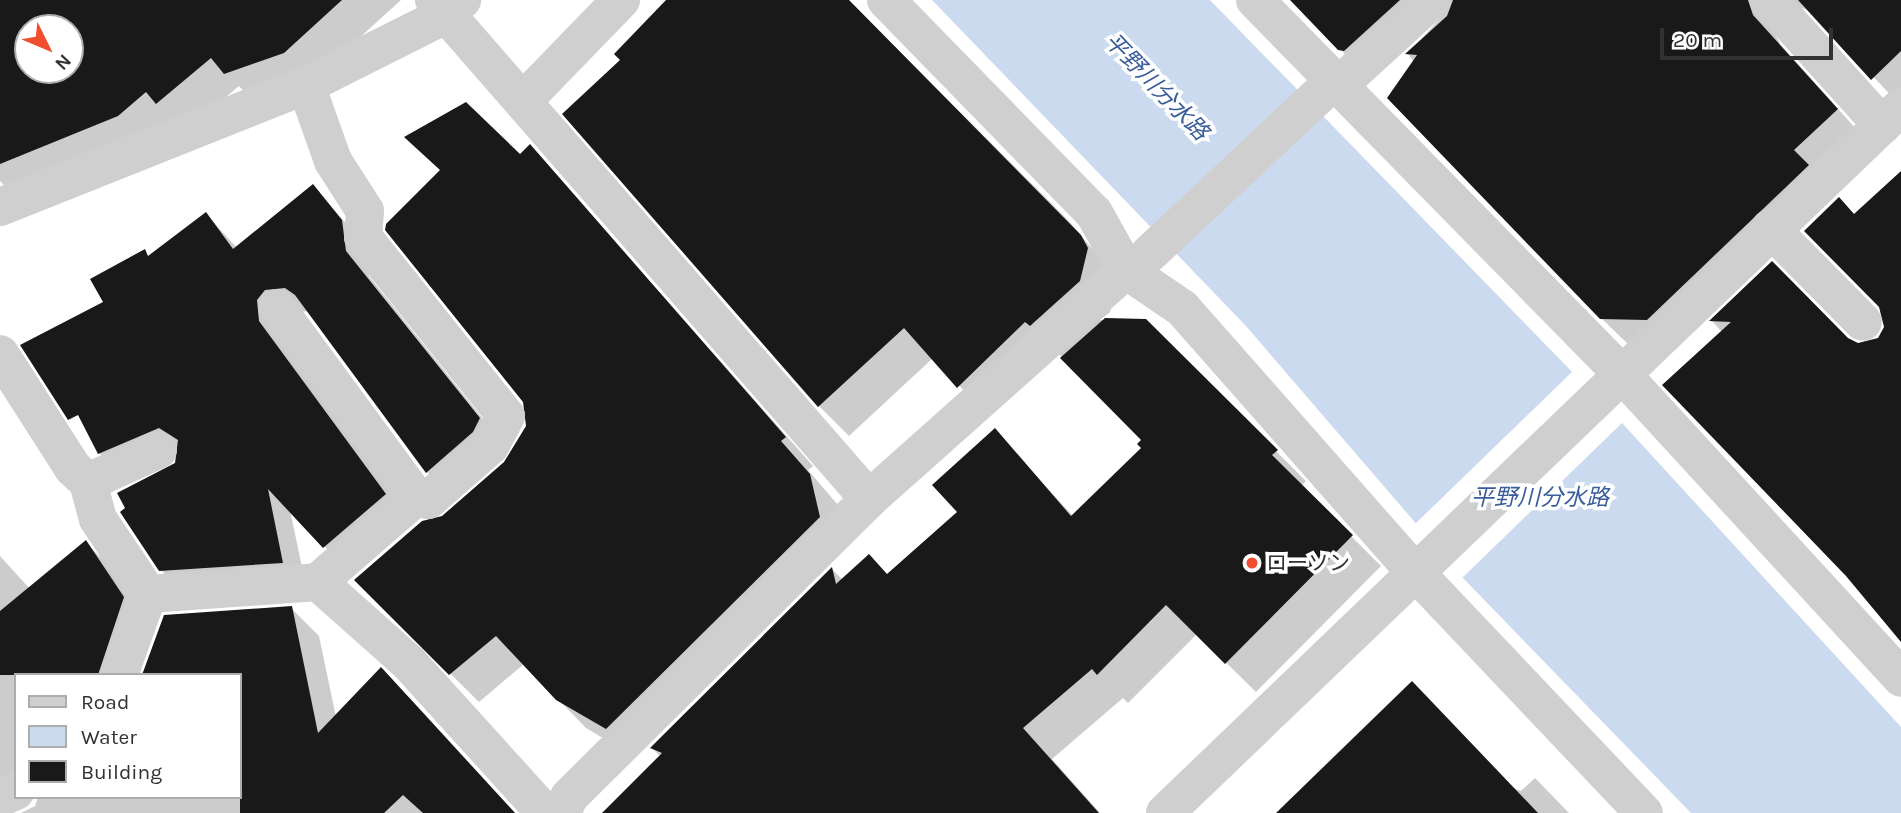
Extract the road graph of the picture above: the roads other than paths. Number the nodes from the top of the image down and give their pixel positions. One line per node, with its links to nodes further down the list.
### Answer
1 (621, 0): 9 (street)
2 (886, 0): 13 (street)
3 (1255, 0): 8 (street)
4 (1432, 0): 8 (street)
5 (1769, 0): 10 (street)
6 (448, 5): 7 (street); 9 (street)
7 (306, 85): 11 (street); 20 (street)
8 (1329, 90): 13 (street); 17 (street)
9 (523, 102): 21 (street)
10 (1891, 116): 12 (street)
11 (0, 207)
12 (1770, 228): 15 (street); 17 (street)
13 (1138, 262): 21 (street); 22 (street)
14 (276, 308): 20 (street)
15 (1863, 322)
16 (0, 354): 19 (street)
17 (1613, 380): 22 (street); 25 (street)
18 (158, 450): 19 (street)
19 (88, 482): 24 (street)
20 (416, 497): 23 (street)
21 (869, 499): 28 (street)
22 (1424, 564): 29 (street); 30 (street)
23 (318, 582): 24 (street); 27 (street)
24 (148, 594): 26 (street)
25 (1897, 664)
26 (121, 673)
27 (545, 813)
28 (562, 813)
29 (1165, 813)
30 (1644, 813)

